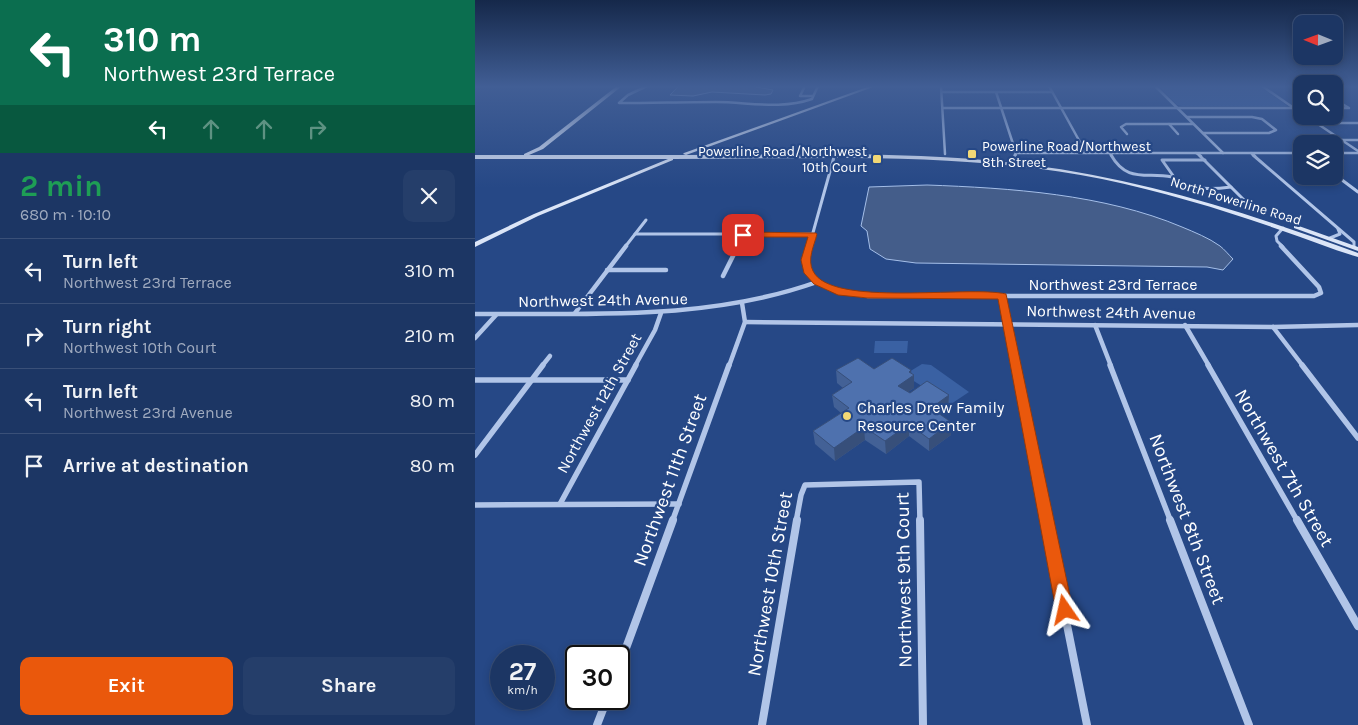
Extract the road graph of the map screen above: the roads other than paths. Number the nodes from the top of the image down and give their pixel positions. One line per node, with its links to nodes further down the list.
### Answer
1 (576, 120): 18 (main road)
2 (772, 120): 39 (main road)
3 (782, 120): 26 (main road)
4 (944, 120): 37 (street)
5 (1005, 120): 28 (street)
6 (1067, 120): 29 (street)
7 (1190, 120): 12 (street)
8 (1261, 120): 14 (street)
9 (1343, 123): 10 (street)
10 (1358, 123)
11 (1169, 124): 12 (street); 15 (street); 16 (street)
12 (1194, 124): 14 (street)
13 (1320, 125): 17 (street)
14 (1203, 132): 33 (street)
15 (1127, 134)
16 (1178, 134)
17 (1334, 135)
18 (551, 139): 24 (main road); 38 (main road)
19 (1343, 140): 20 (street)
20 (1358, 140)
21 (1343, 141): 22 (street)
22 (1358, 152): 36 (street)
23 (475, 153): 24 (main road, North Powerline Road)
24 (521, 153): 38 (main road, North Powerline Road)
25 (553, 153): 38 (main road); 39 (main road, North Powerline Road)
26 (692, 153): 27 (main road, North Powerline Road); 39 (main road, North Powerline Road)
27 (861, 153): 37 (main road, North Powerline Road); 41 (main road)
28 (1016, 153): 29 (street); 44 (street)
29 (1085, 153): 30 (street)
30 (1110, 153): 31 (street); 45 (street)
31 (1196, 153): 32 (street); 42 (street)
32 (1202, 153): 33 (street); 42 (street)
33 (1224, 153): 34 (street)
34 (1251, 153): 35 (street); 54 (street)
35 (1293, 153)
36 (1343, 153)
37 (945, 154): 44 (main road, North Powerline Road)
38 (532, 155): 39 (main road, North Powerline Road); 40 (main road, North Powerline Road)
39 (677, 155): 41 (main road, North Powerline Road); 51 (main road)
40 (475, 157)
41 (834, 157): 43 (main road, North Powerline Road); 56 (street)
42 (1206, 160): 45 (street); 48 (street)
43 (997, 162): 44 (main road)
44 (1013, 162): 47 (main road, North Powerline Road); 47 (main road, North Powerline Road)
45 (1174, 177): 48 (street)
46 (1343, 181): 49 (street)
47 (1150, 186): 53 (main road, North Powerline Road); 58 (main road, North Powerline Road)
48 (1231, 187): 50 (street)
49 (1358, 192)
50 (1245, 201)
51 (546, 212): 59 (main road); 61 (main road)
52 (646, 220): 55 (street)
53 (1283, 228): 58 (main road, North Powerline Road); 67 (street, Northwest 23rd Terrace)
54 (1338, 228): 58 (street); 60 (street)
55 (635, 234): 57 (street); 63 (street)
56 (813, 234): 57 (street); 66 (street)
57 (743, 235): 65 (street)
58 (1328, 241): 60 (main road); 62 (main road, North Powerline Road)
59 (477, 243)
60 (1356, 248)
61 (475, 252)
62 (1358, 256)
63 (607, 270): 64 (street); 69 (street)
64 (666, 270)
65 (723, 276)
66 (817, 282): 67 (street, Northwest 23rd Terrace); 68 (street, Northwest 24th Avenue)
67 (1002, 296): 74 (street)
68 (742, 304): 70 (street, Northwest 24th Avenue); 73 (street, Northwest 11th Street)
69 (575, 313): 70 (street, Northwest 24th Avenue); 72 (street, Northwest 24th Avenue)
70 (661, 313): 83 (street, Northwest 12th Street)
71 (475, 314): 72 (street, Northwest 24th Avenue)
72 (496, 315): 79 (street)
73 (745, 322): 74 (street, Northwest 24th Avenue); 88 (street, Northwest 11th Street)
74 (1008, 323): 75 (street, Northwest 24th Avenue); 96 (street)
75 (1095, 325): 76 (street, Northwest 24th Avenue); 97 (street, Northwest 8th Street)
76 (1185, 325): 78 (street, Northwest 24th Avenue); 90 (street, Northwest 7th Street)
77 (1358, 325): 78 (street, Northwest 24th Avenue)
78 (1273, 327): 84 (street)
79 (475, 338)
80 (550, 356): 82 (street)
81 (475, 380): 82 (street)
82 (532, 380): 83 (street); 85 (street)
83 (628, 380): 87 (street, Northwest 12th Street)
84 (1358, 438)
85 (475, 455)
86 (871, 484): 94 (street, Northwest 10th Street); 95 (street, Northwest 9th Court)
87 (560, 504): 88 (street); 89 (street)
88 (679, 504): 91 (street, Northwest 11th Street)
89 (475, 505)
90 (1358, 626)
91 (627, 645)
92 (603, 710): 93 (street)
93 (597, 725)
94 (762, 725)
95 (923, 725)
96 (1087, 725)
97 (1249, 725)

